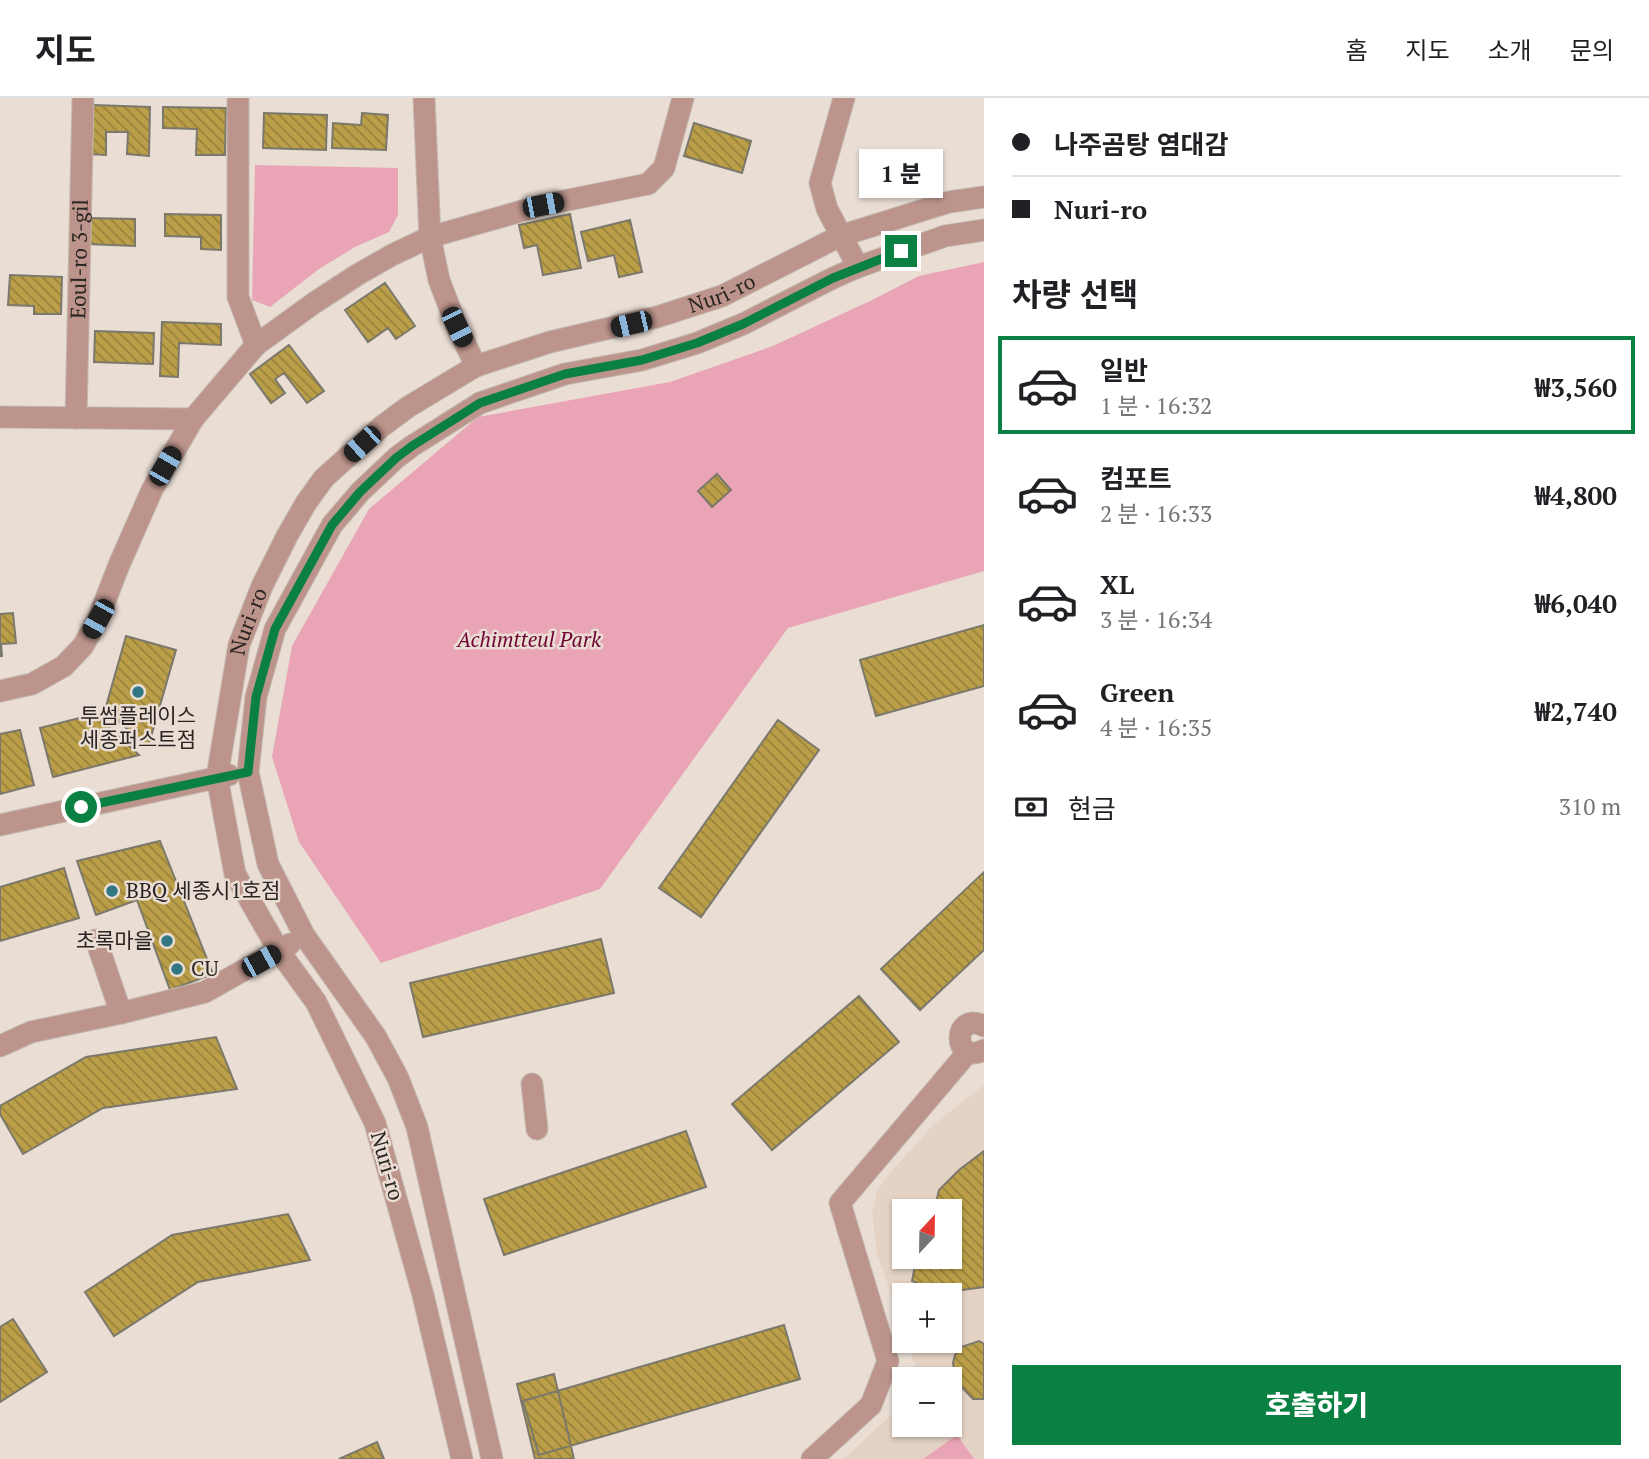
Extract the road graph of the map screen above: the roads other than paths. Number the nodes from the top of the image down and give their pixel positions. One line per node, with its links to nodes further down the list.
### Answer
1 (83, 98): 14 (street, Eoul-ro 3-gil)
2 (238, 98): 11 (street)
3 (424, 98): 9 (street)
4 (683, 98): 9 (street)
5 (844, 98): 8 (street)
6 (984, 197): 8 (street, Nuri-ro)
7 (984, 230): 10 (street, Nuri-ro)
8 (840, 236): 10 (street); 12 (street, Nuri-ro)
9 (430, 237): 11 (street); 12 (street)
10 (858, 267): 17 (street, Nuri-ro)
11 (256, 345): 15 (street)
12 (476, 366): 18 (street, Nuri-ro)
13 (0, 417): 14 (street)
14 (76, 418): 15 (street)
15 (193, 419): 16 (street)
16 (0, 691)
17 (248, 772): 18 (street); 20 (street, Nuri-ro)
18 (217, 777): 19 (street); 22 (street, Nuri-ro)
19 (0, 825)
20 (304, 935): 22 (street); 30 (street, Nuri-ro)
21 (96, 940): 23 (street)
22 (279, 951): 23 (street); 29 (street, Nuri-ro)
23 (121, 1013): 25 (street)
24 (984, 1026): 26 (street)
25 (0, 1046)
26 (976, 1051): 31 (street)
27 (532, 1084): 28 (street)
28 (537, 1129)
29 (462, 1459)
30 (492, 1459)
31 (812, 1459)

